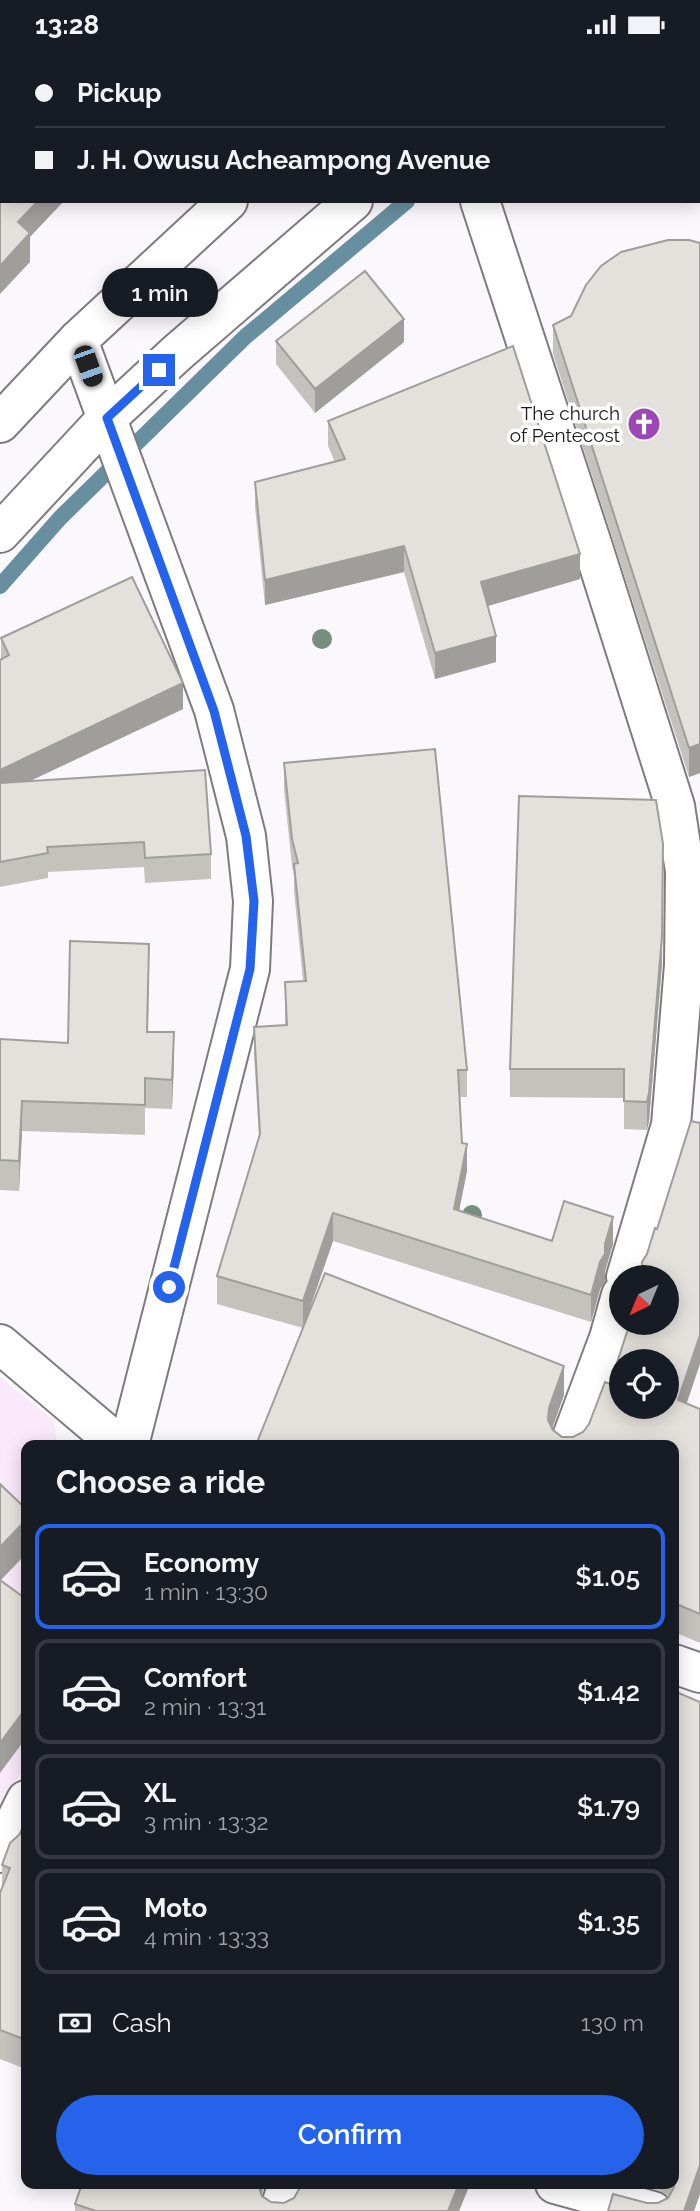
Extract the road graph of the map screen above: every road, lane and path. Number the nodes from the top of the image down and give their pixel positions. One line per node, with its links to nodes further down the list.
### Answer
1 (226, 203): 4 (street)
2 (351, 203): 5 (street)
3 (481, 203): 8 (street)
4 (78, 340): 5 (street); 6 (street)
5 (107, 418): 7 (street); 13 (street)
6 (0, 423)
7 (0, 533)
8 (686, 1128): 9 (street)
9 (631, 1265)
10 (609, 1335): 14 (street)
11 (0, 1344): 12 (street)
12 (113, 1440)
13 (130, 1440)
14 (571, 1440)
15 (679, 1666): 16 (street)
16 (700, 1673)
17 (21, 1810): 18 (street)
18 (0, 1853)
19 (286, 2189): 21 (street)
20 (573, 2189): 22 (street)
21 (279, 2211)
22 (653, 2211)

